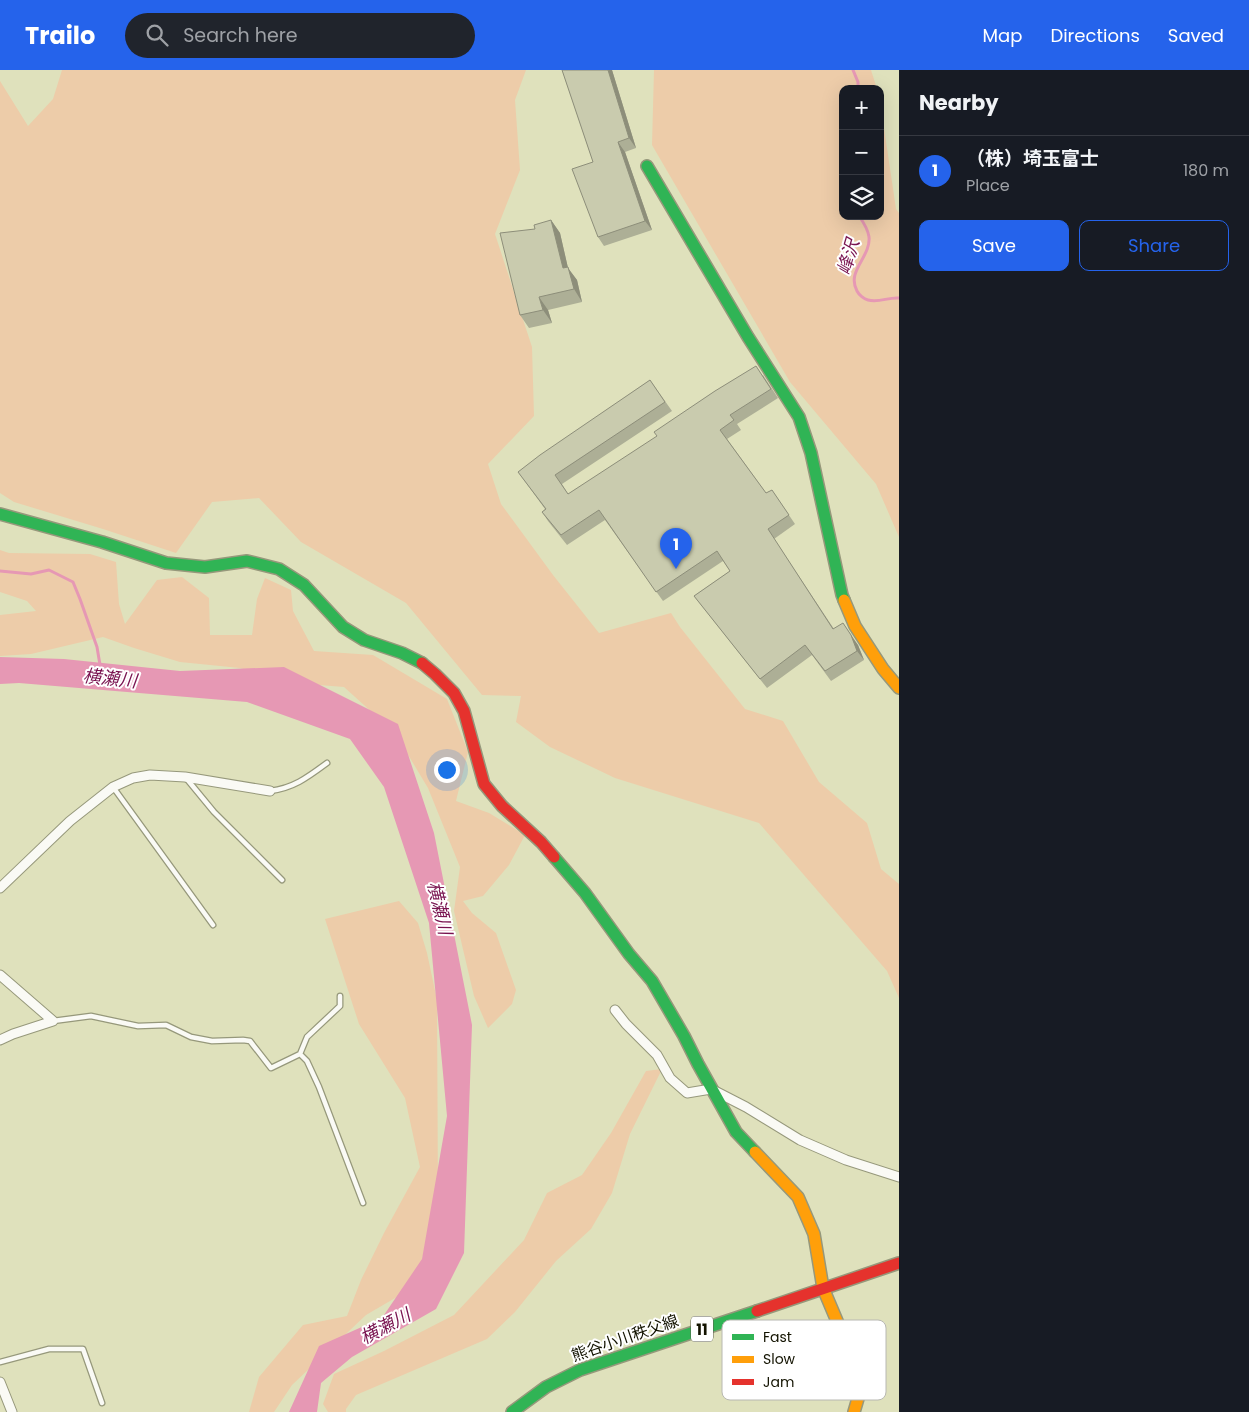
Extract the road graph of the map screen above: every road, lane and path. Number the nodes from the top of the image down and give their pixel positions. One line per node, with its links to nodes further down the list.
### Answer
1 (647, 166): 3 (street)
2 (0, 514): 17 (street)
3 (899, 688)
4 (327, 763): 7 (lane)
5 (185, 777): 6 (street); 7 (street); 8 (lane)
6 (113, 787): 9 (street); 10 (lane)
7 (270, 792)
8 (282, 880)
9 (0, 888)
10 (213, 924)
11 (0, 975): 14 (street)
12 (340, 996): 16 (lane)
13 (614, 1010): 17 (street)
14 (52, 1021): 15 (street); 16 (lane)
15 (0, 1040)
16 (300, 1054): 19 (lane)
17 (711, 1088): 18 (street); 21 (street)
18 (899, 1177)
19 (363, 1203)
20 (899, 1263): 21 (street, 熊谷小川秩父線 / 11)
21 (823, 1288): 22 (street, 熊谷小川秩父線 / 11); 23 (street)
22 (728, 1320)
23 (837, 1320)
24 (722, 1322): 30 (street, 熊谷小川秩父線 / 11)
25 (0, 1362): 28 (lane)
26 (0, 1382): 29 (street)
27 (858, 1400): 31 (street)
28 (102, 1403)
29 (12, 1412)
30 (512, 1412)
31 (854, 1412)

